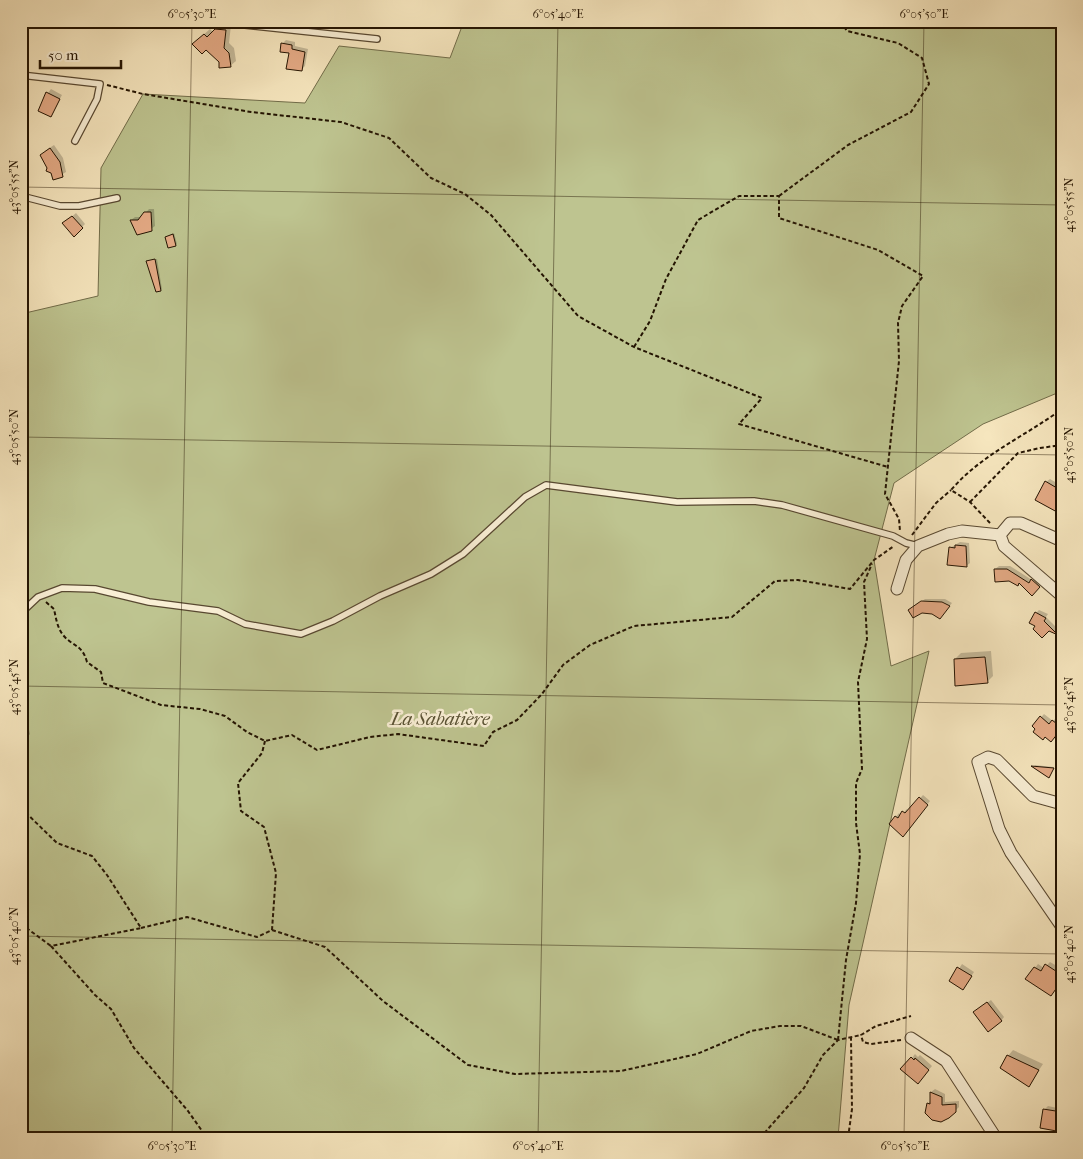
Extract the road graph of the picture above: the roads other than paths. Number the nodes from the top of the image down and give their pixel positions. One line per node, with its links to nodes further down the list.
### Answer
1 (208, 21): 2 (lane)
2 (377, 39)
3 (21, 75): 4 (lane)
4 (75, 140)
5 (21, 196): 6 (lane)
6 (117, 198)
7 (1002, 532): 8 (street); 9 (street); 11 (street)
8 (1062, 541)
9 (918, 546): 10 (street); 12 (lane)
10 (897, 588)
11 (1062, 596)
12 (21, 613)
13 (1062, 804): 14 (street)
14 (1062, 927)
15 (911, 1038): 16 (street)
16 (996, 1138)

